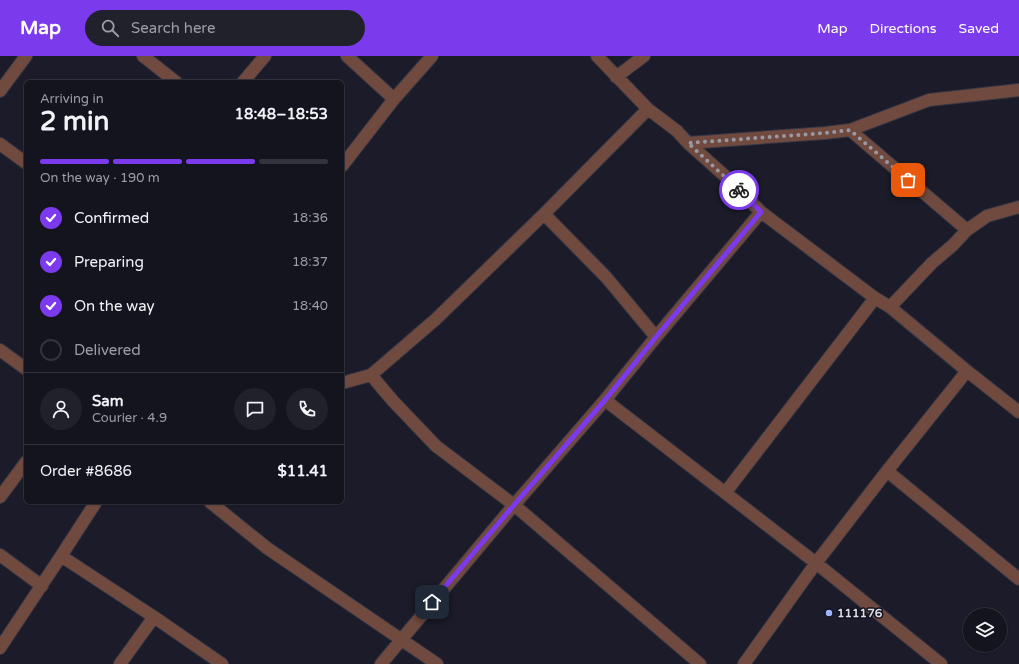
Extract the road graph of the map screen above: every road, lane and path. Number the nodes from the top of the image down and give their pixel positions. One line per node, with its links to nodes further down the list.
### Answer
1 (26, 56): 12 (street)
2 (143, 56): 9 (street)
3 (265, 56): 10 (street)
4 (347, 56): 13 (street)
5 (432, 56): 13 (street)
6 (597, 56): 8 (street)
7 (644, 56): 8 (street)
8 (616, 77): 14 (street)
9 (171, 80)
10 (245, 80)
11 (1019, 90): 15 (street)
12 (0, 91)
13 (394, 99): 19 (street)
14 (648, 109): 16 (street); 22 (street)
15 (850, 130): 16 (street); 23 (street)
16 (688, 143): 21 (street)
17 (0, 144): 18 (street)
18 (24, 162)
19 (344, 163)
20 (1019, 207): 23 (street)
21 (761, 212): 24 (street); 26 (street)
22 (544, 214): 26 (street); 30 (street)
23 (967, 230): 25 (street)
24 (875, 298): 25 (street); 36 (street)
25 (890, 307): 29 (street)
26 (656, 337): 32 (street)
27 (2, 355): 28 (street)
28 (24, 368)
29 (967, 371): 33 (street); 35 (street)
30 (372, 375): 31 (street); 40 (street)
31 (344, 382)
32 (605, 400): 36 (street); 40 (street)
33 (1019, 412)
34 (24, 465): 37 (street)
35 (887, 471): 43 (street); 44 (street)
36 (725, 494): 43 (street)
37 (0, 497)
38 (95, 504): 42 (street)
39 (212, 504): 47 (street)
40 (514, 505): 47 (street); 53 (street)
41 (0, 555): 45 (street)
42 (61, 556): 45 (street); 46 (street)
43 (816, 563): 54 (street); 55 (street)
44 (1019, 579)
45 (42, 586): 48 (street)
46 (154, 617): 49 (street); 50 (street)
47 (402, 639): 51 (street); 52 (street)
48 (0, 648)
49 (120, 664)
50 (222, 664)
51 (381, 664)
52 (437, 664)
53 (700, 664)
54 (744, 664)
55 (941, 664)

